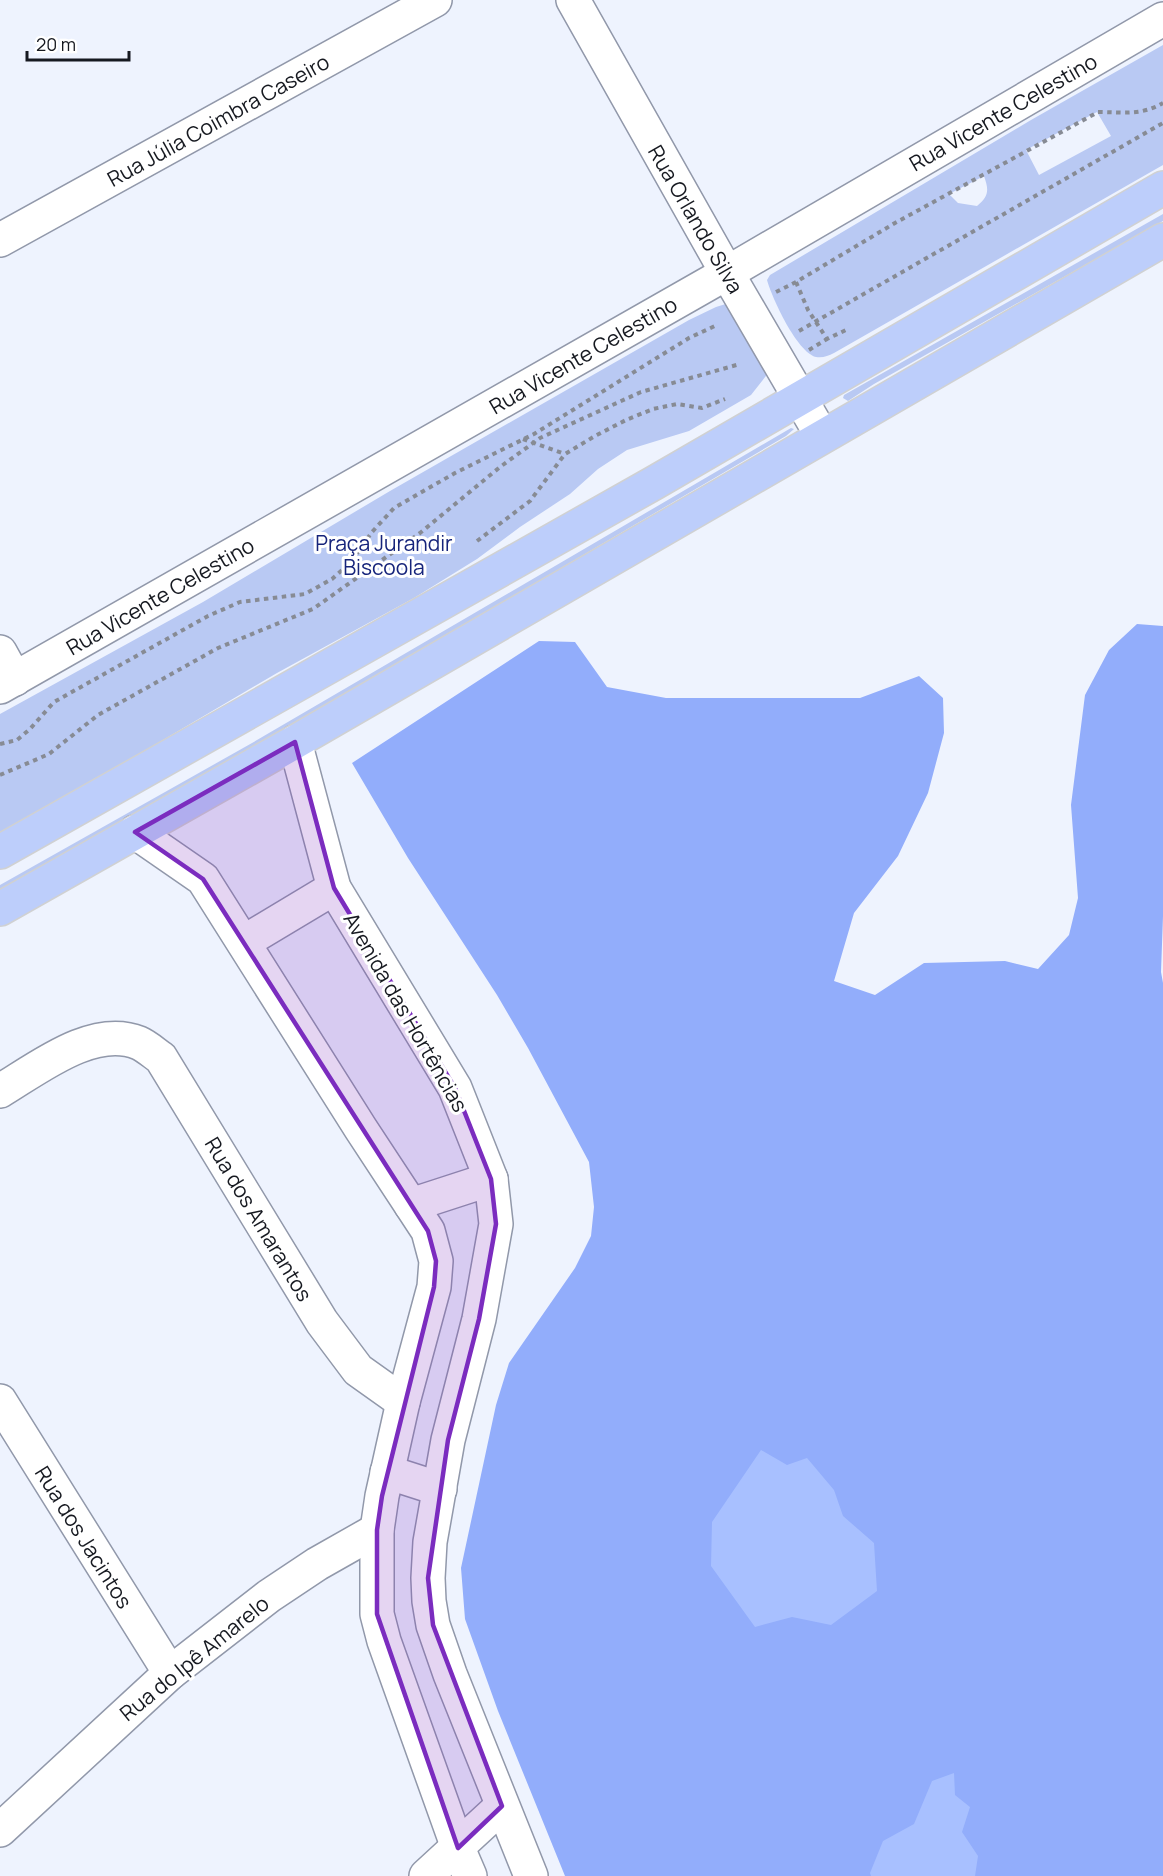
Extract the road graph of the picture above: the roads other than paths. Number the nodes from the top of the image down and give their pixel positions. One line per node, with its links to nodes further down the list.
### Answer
1 (435, 0): 5 (street, Rua Júlia Coimbra Caseiro)
2 (573, 0): 7 (street, Rua Orlando Silva)
3 (1163, 19): 7 (street, Rua Vicente Celestino)
4 (1163, 188): 8 (main road)
5 (0, 240)
6 (1163, 240): 9 (main road)
7 (727, 273): 8 (street, Rua Orlando Silva); 10 (street, Rua Vicente Celestino)
8 (800, 399): 9 (street, Rua Orlando Silva); 13 (main road)
9 (822, 436): 11 (main road)
10 (5, 673)
11 (295, 742): 12 (main road); 14 (street, Avenida das Hortências)
12 (135, 832): 15 (main road); 16 (street)
13 (0, 852)
14 (334, 888): 16 (street, Avenida das Hortências); 18 (street, Avenida das Hortências)
15 (0, 909)
16 (244, 942): 19 (street)
17 (0, 1091): 21 (street, Rua dos Amarantos)
18 (491, 1179): 19 (street); 23 (street, Avenida das Hortências)
19 (411, 1205): 21 (street)
20 (0, 1401): 25 (street, Rua dos Jacintos)
21 (403, 1402): 22 (street)
22 (387, 1472): 23 (street); 24 (street)
23 (440, 1489): 26 (street, Avenida das Hortências)
24 (377, 1530): 25 (street, Rua do Ipê Amarelo); 28 (street)
25 (170, 1673): 27 (street, Rua do Ipê Amarelo)
26 (502, 1806): 28 (street); 30 (street, Avenida das Hortências)
27 (0, 1830)
28 (464, 1862): 29 (street)
29 (426, 1876)
30 (531, 1876)

